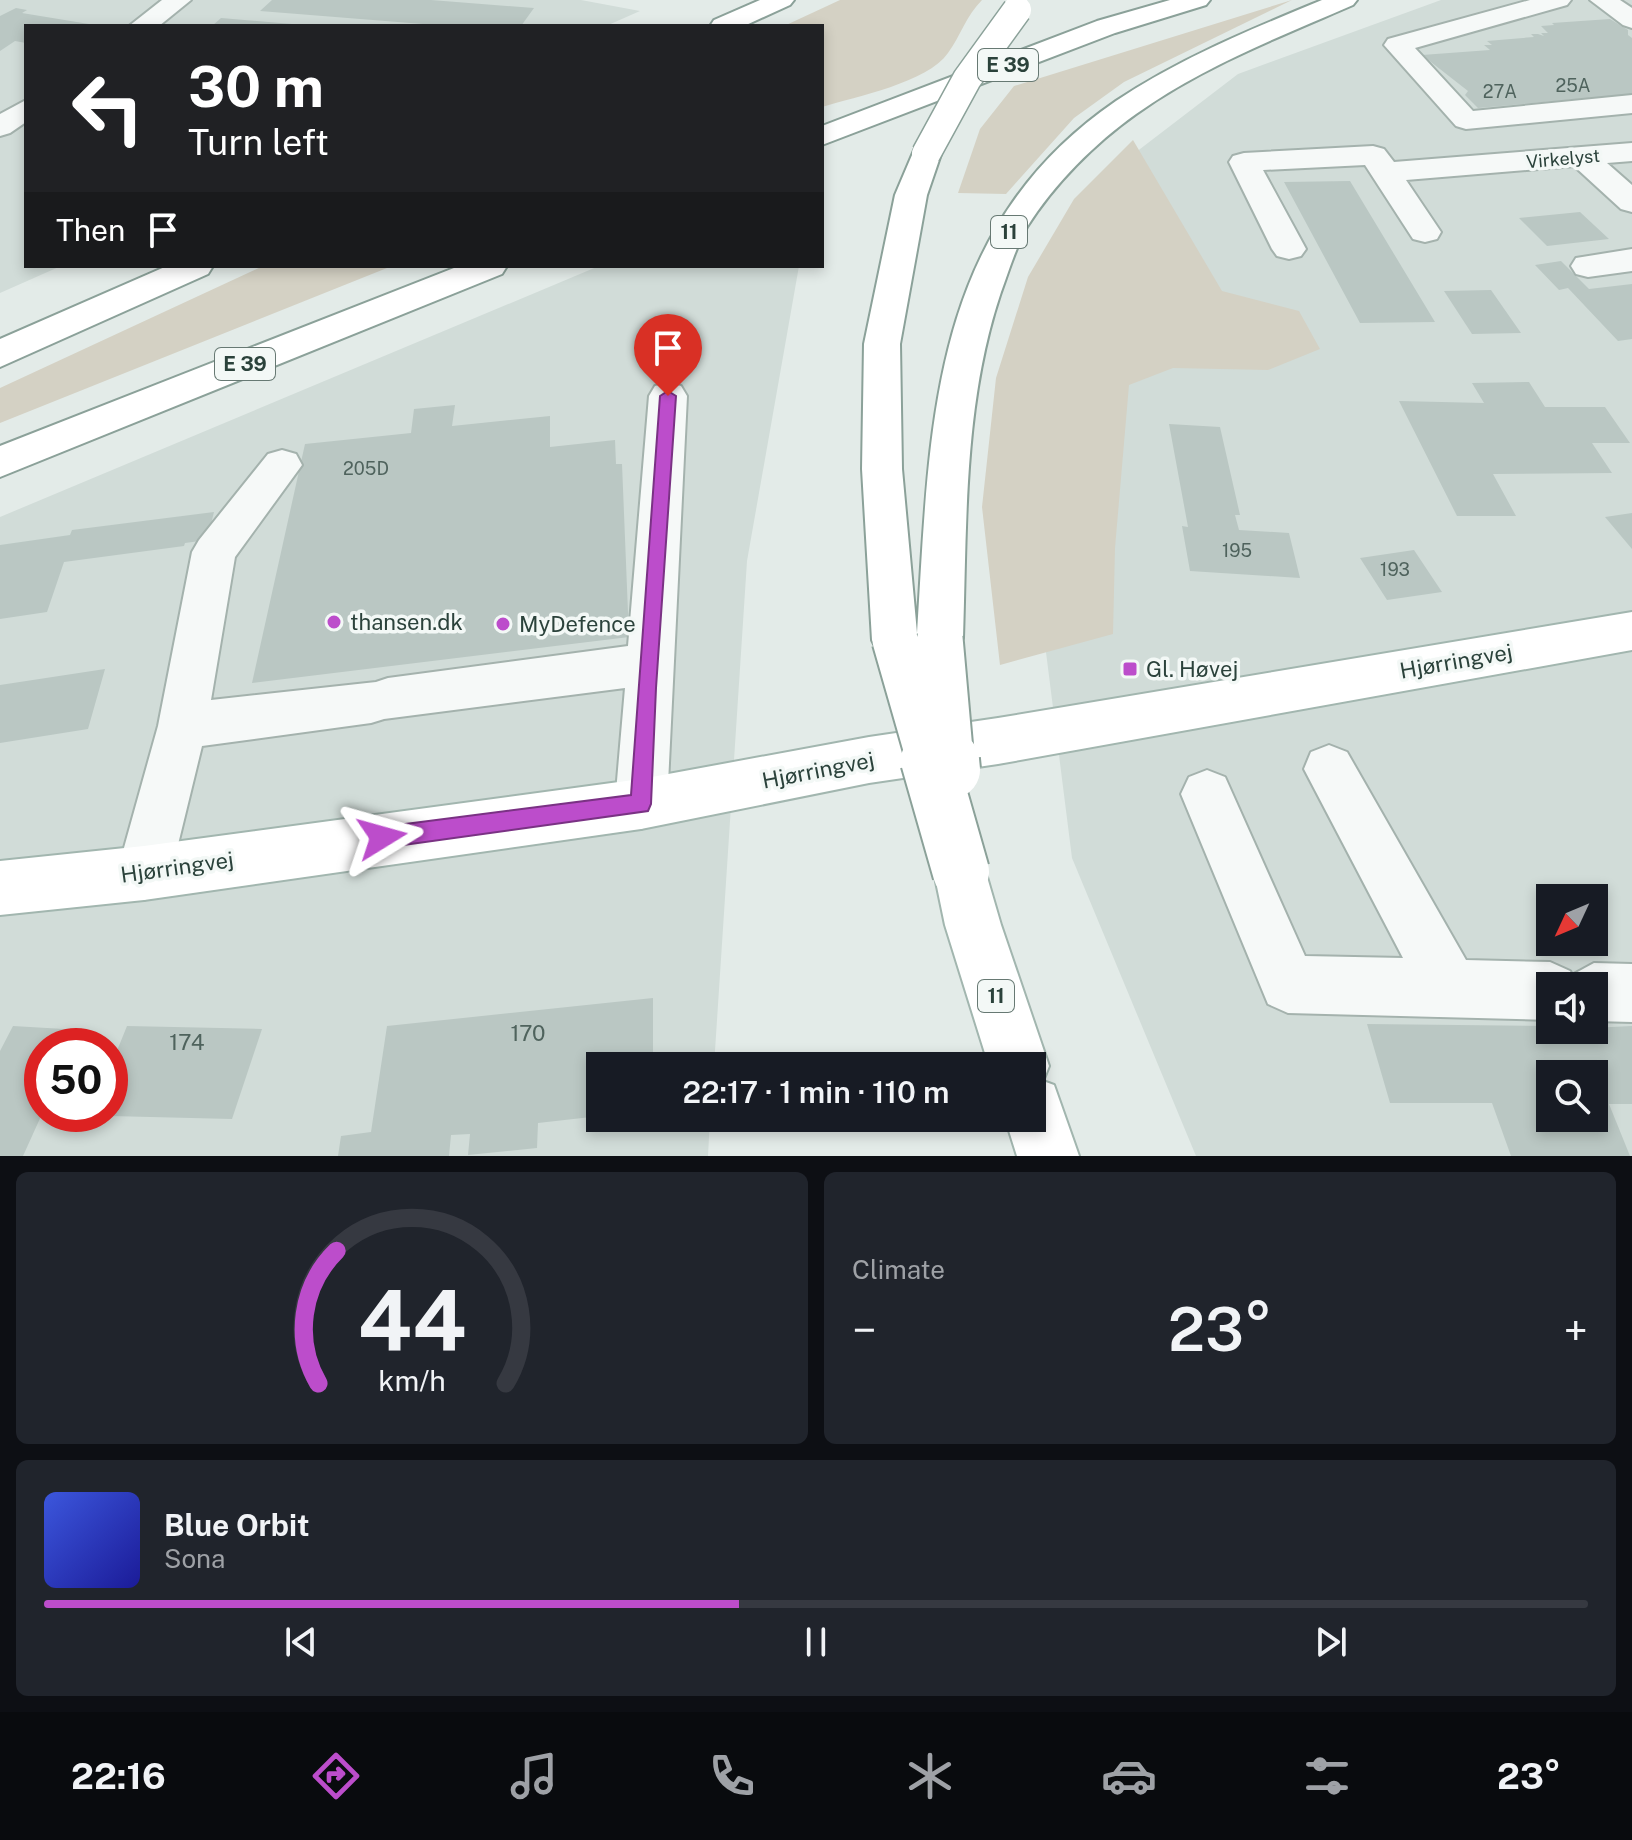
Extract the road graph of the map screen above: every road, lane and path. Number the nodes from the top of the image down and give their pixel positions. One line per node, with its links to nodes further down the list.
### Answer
1 (178, 0): 9 (street)
2 (781, 0): 10 (main road)
3 (1197, 0): 15 (main road, E 39)
4 (1344, 0): 31 (main road, 11)
5 (1558, 0): 13 (street)
6 (1603, 0): 8 (street)
7 (1023, 5): 31 (main road, 11, bridge)
8 (1632, 20)
9 (145, 24)
10 (727, 24)
11 (1632, 104): 13 (street)
12 (24, 110): 14 (street)
13 (1542, 113): 17 (street)
14 (0, 127)
15 (824, 135)
16 (1632, 152): 17 (street, Virkelyst)
17 (1587, 156): 18 (street, Virkelyst); 19 (street)
18 (1386, 172): 20 (street); 21 (street)
19 (1632, 202)
20 (1425, 232)
21 (1289, 249)
22 (1632, 260): 23 (street)
23 (1588, 266)
24 (192, 268): 26 (main road)
25 (485, 268): 28 (main road, E 39)
26 (0, 354)
27 (668, 396): 32 (street)
28 (0, 462)
29 (282, 465): 33 (street)
30 (1632, 631): 36 (main road, Hjørringvej)
31 (918, 639): 43 (main road, 11, bridge)
32 (649, 664): 33 (street); 36 (street)
33 (182, 726): 37 (street)
34 (1329, 769): 39 (street)
35 (1207, 794): 39 (street)
36 (641, 804): 37 (main road, Hjørringvej)
37 (144, 873): 38 (main road, Hjørringvej)
38 (0, 888)
39 (1450, 988): 40 (street)
40 (1536, 991)
41 (1608, 992): 42 (street)
42 (1632, 993)
43 (1015, 1052)
44 (1040, 1132): 45 (main road)
45 (1048, 1156)

